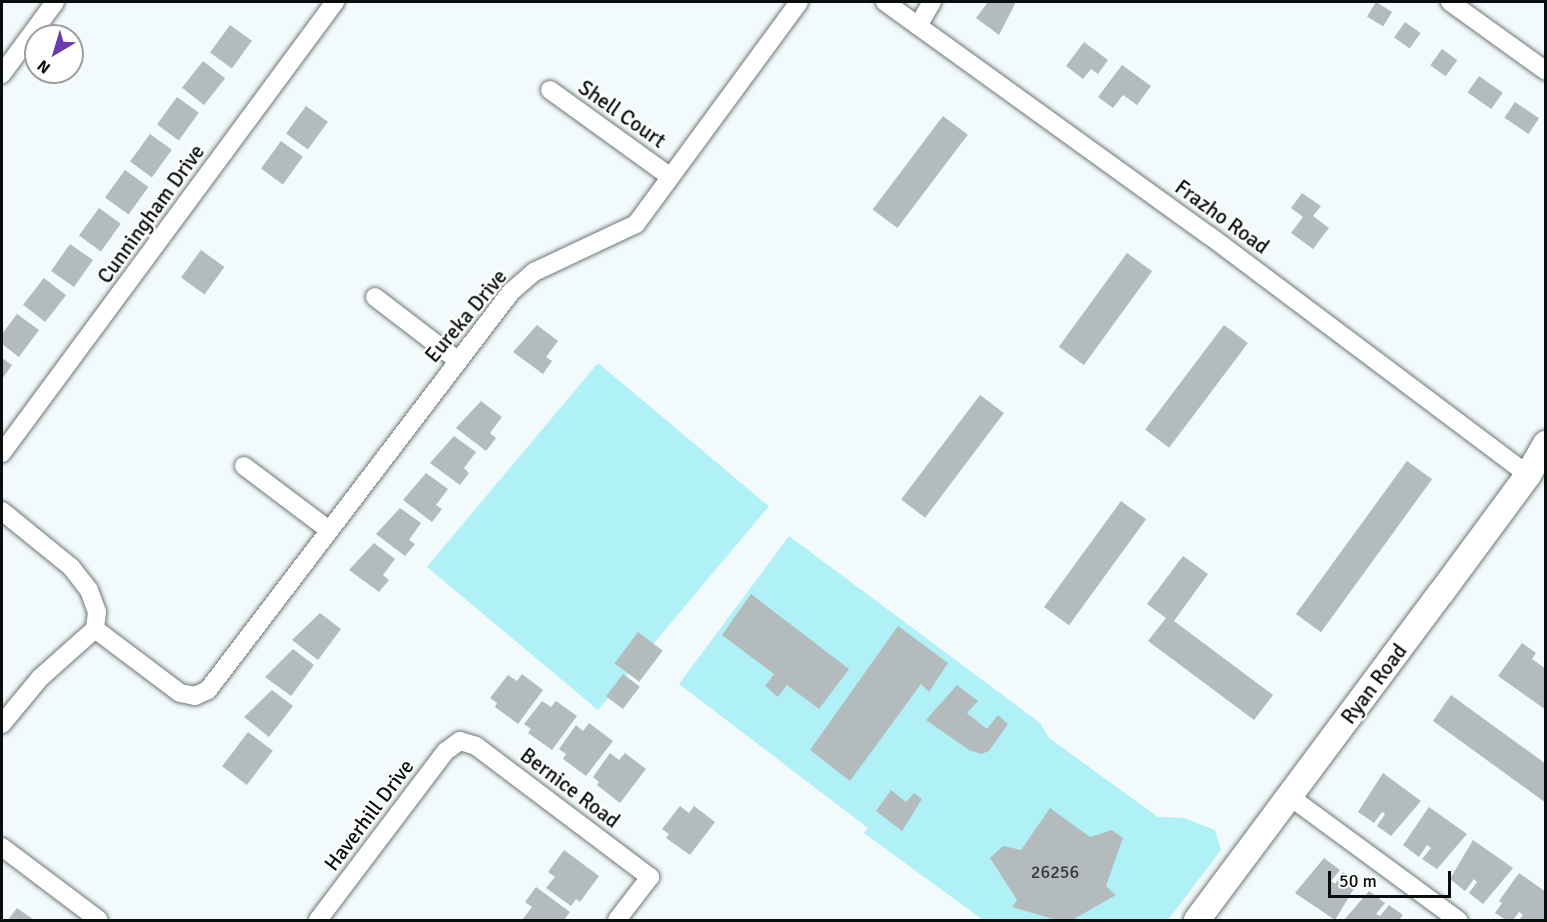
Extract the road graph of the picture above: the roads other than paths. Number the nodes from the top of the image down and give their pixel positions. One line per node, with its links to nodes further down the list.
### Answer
1 (55, 2): 9 (street)
2 (335, 2): 15 (street, Cunningham Drive)
3 (799, 2): 11 (street, Eureka Drive)
4 (885, 2): 7 (street, Frazho Road)
5 (933, 2): 7 (street)
6 (1450, 2): 8 (street)
7 (918, 26): 17 (street, Frazho Road)
8 (1545, 70)
9 (2, 74)
10 (550, 90): 11 (street, Shell Court)
11 (668, 175): 13 (street, Eureka Drive)
12 (375, 297): 13 (street)
13 (457, 360): 19 (street, Eureka Drive)
14 (1545, 444): 17 (main road, Ryan Road)
15 (2, 453)
16 (244, 466): 19 (street)
17 (1528, 475): 23 (main road, Ryan Road)
18 (2, 511): 20 (street)
19 (329, 530): 20 (street, Eureka Drive)
20 (95, 629): 21 (street)
21 (2, 724)
22 (460, 741): 26 (street, Haverhill Drive); 27 (street, Bernice Road)
23 (1289, 796): 28 (main road, Ryan Road); 29 (street)
24 (2, 847): 25 (street)
25 (99, 921)
26 (318, 921)
27 (617, 921)
28 (1197, 921)
29 (1458, 921)

